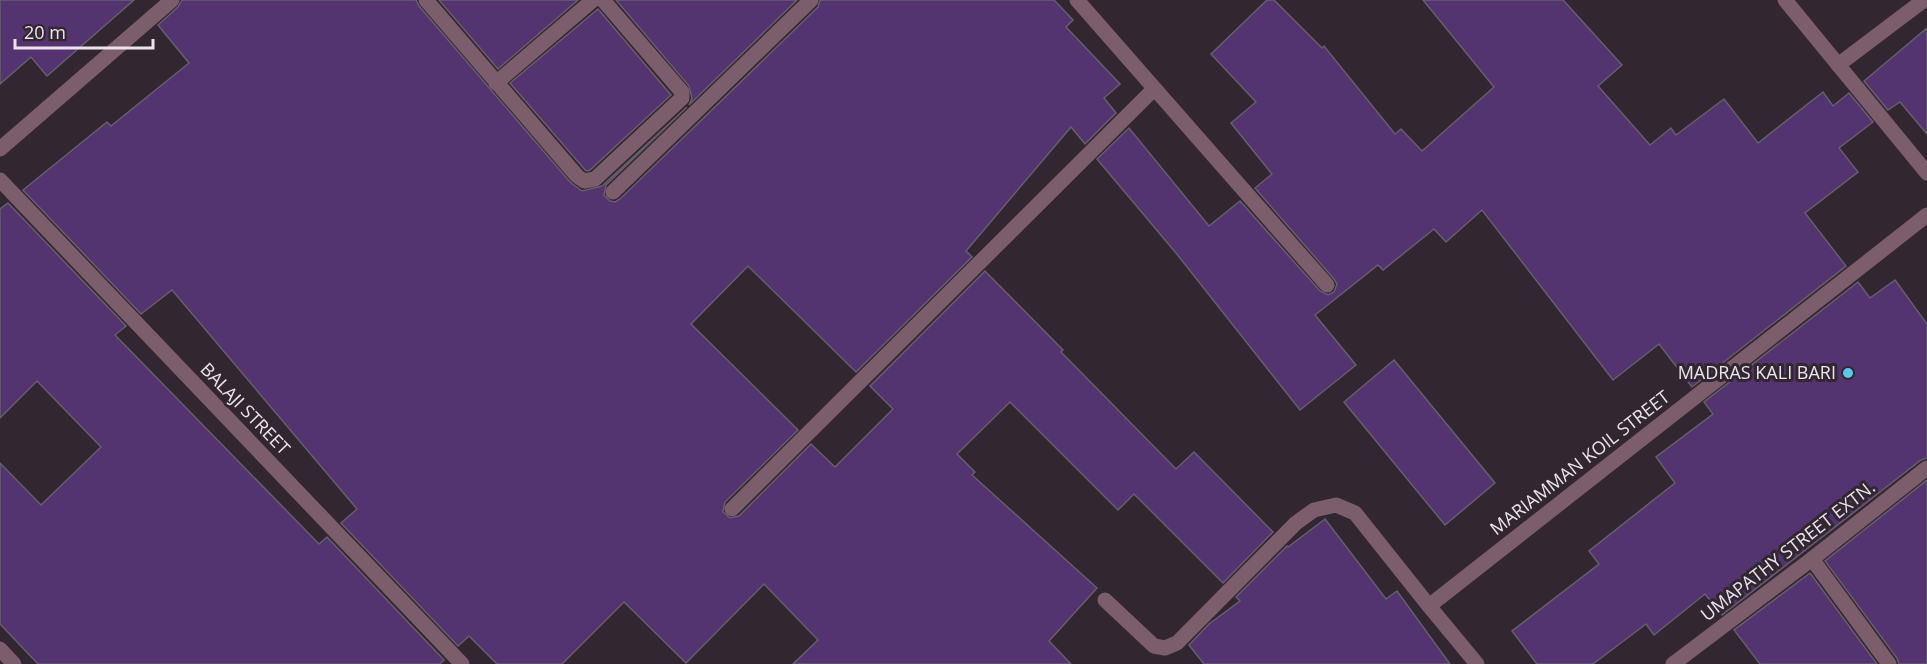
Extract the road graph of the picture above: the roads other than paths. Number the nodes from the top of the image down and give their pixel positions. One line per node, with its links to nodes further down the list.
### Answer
1 (172, 0): 12 (street)
2 (426, 0): 10 (street)
3 (593, 0): 10 (street)
4 (603, 0): 10 (street)
5 (811, 0): 15 (street)
6 (1077, 0): 11 (street)
7 (1785, 0): 9 (street)
8 (1924, 0): 9 (street)
9 (1838, 65): 13 (street)
10 (496, 83)
11 (1154, 88): 17 (street); 19 (street)
12 (0, 149)
13 (1927, 173)
14 (0, 180): 25 (street, BALAJI STREET)
15 (613, 192)
16 (1927, 215): 22 (street, MARIAMMAN KOIL STREET)
17 (1327, 285)
18 (1927, 468): 20 (street, UMAPATHY STREET EXTN.)
19 (732, 509)
20 (1812, 559): 27 (street, UMAPATHY STREET EXTN.); 28 (street)
21 (1105, 600): 22 (street)
22 (1429, 606): 26 (street)
23 (0, 649): 24 (street)
24 (14, 664)
25 (462, 664)
26 (1477, 664)
27 (1672, 664)
28 (1889, 664)

